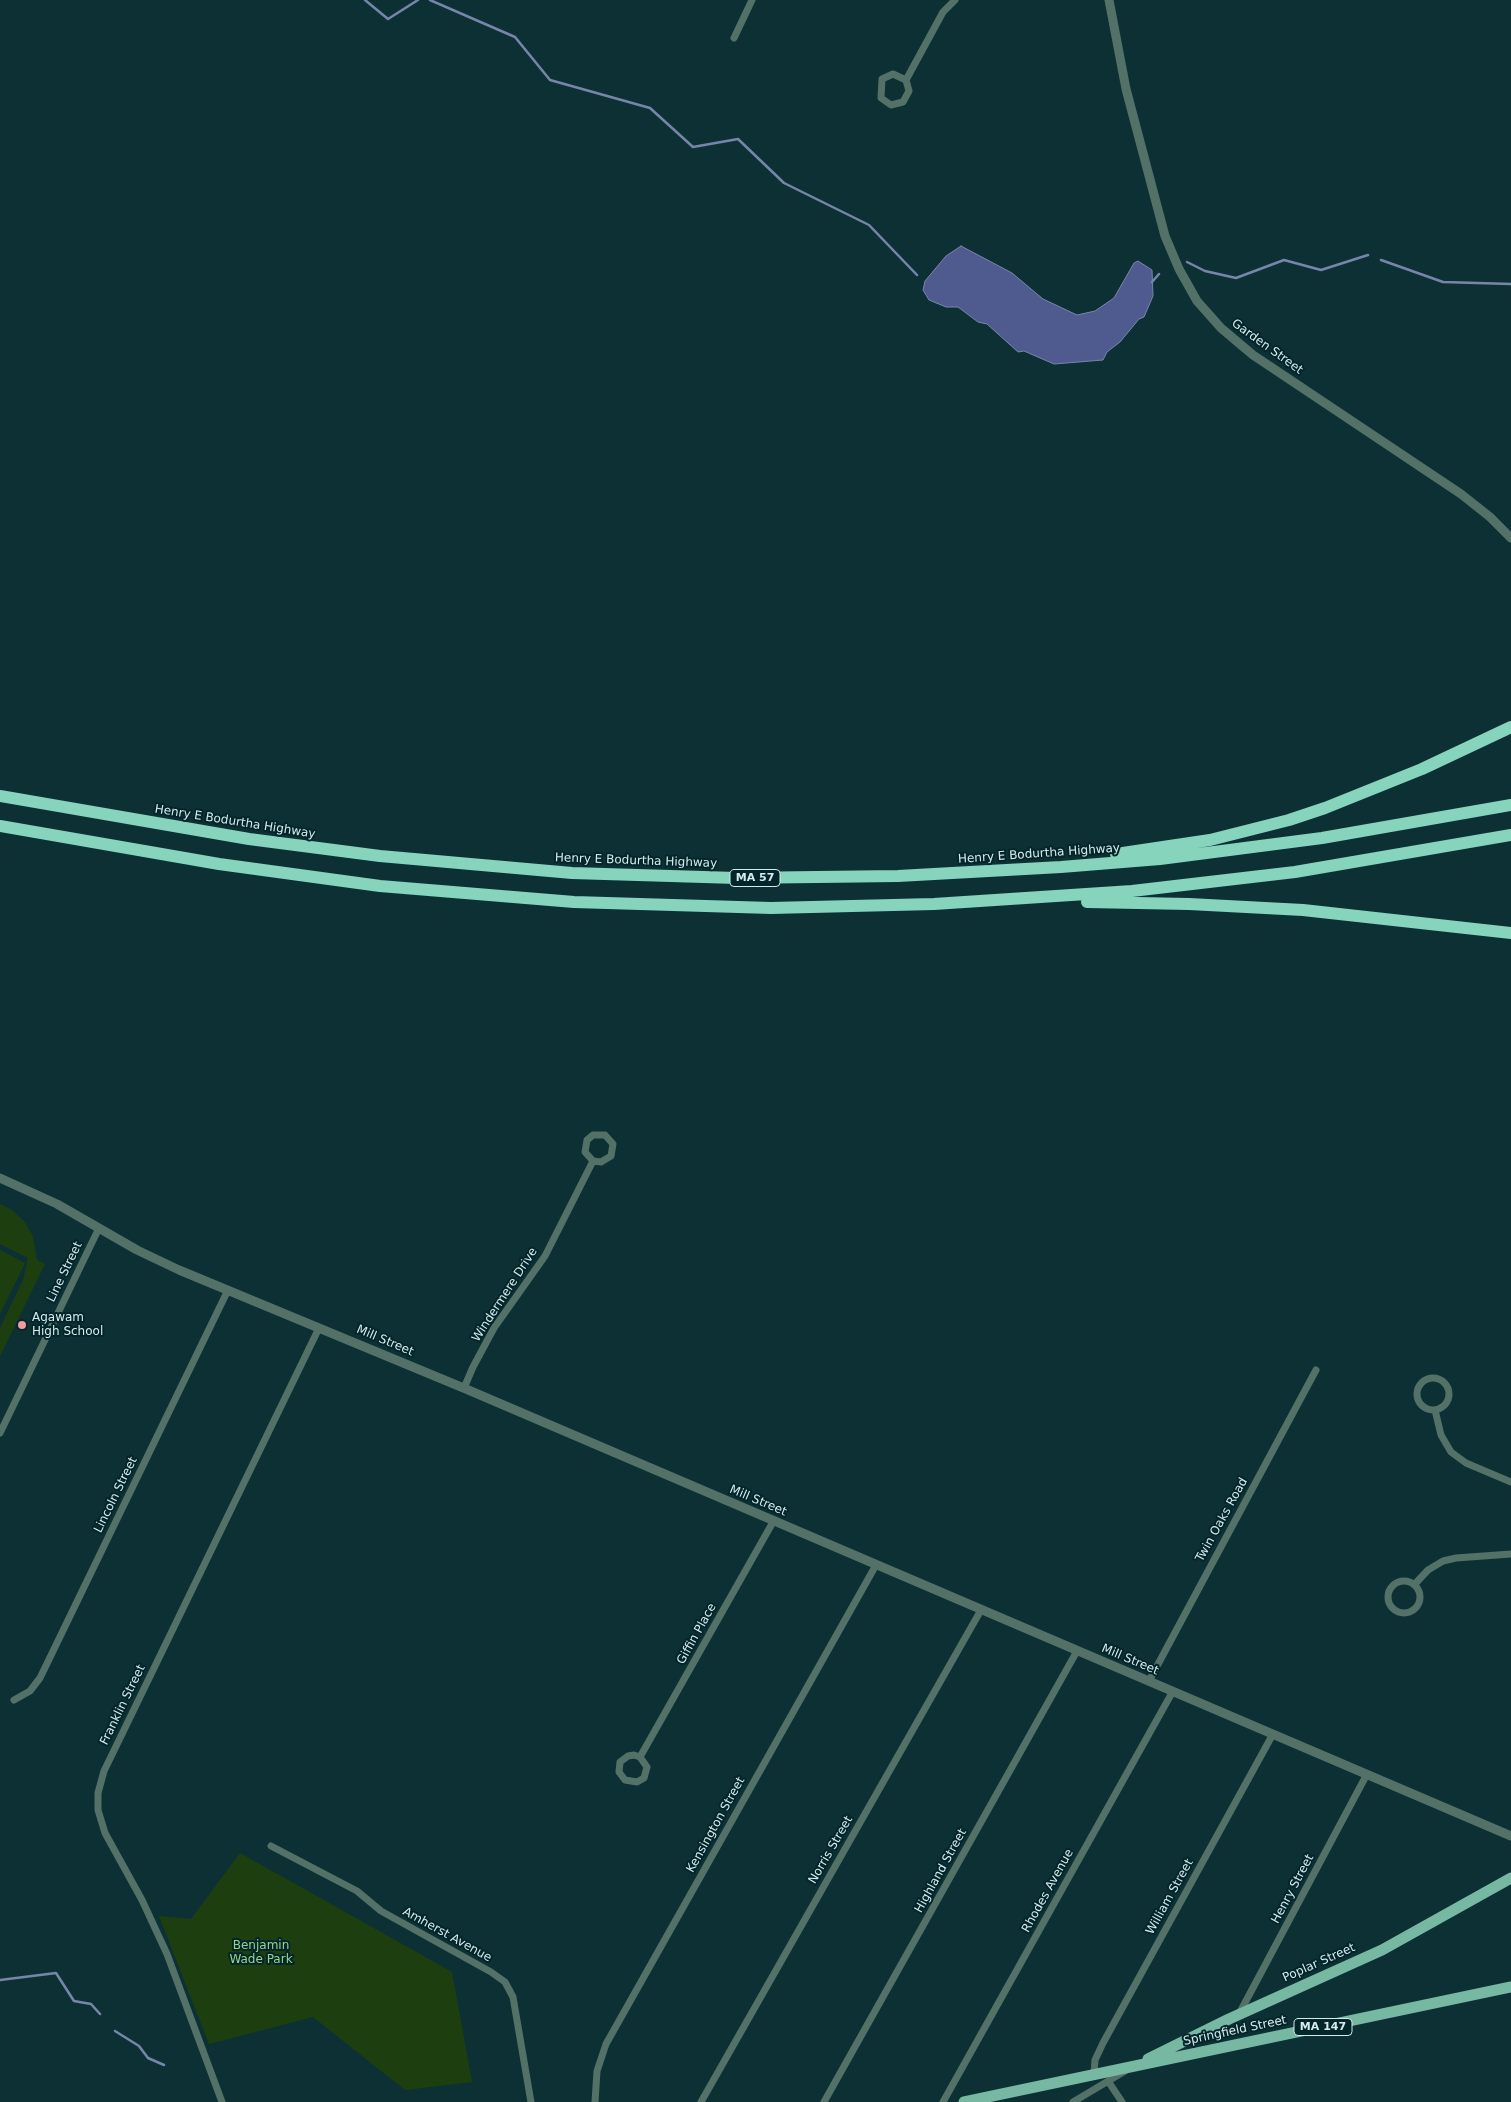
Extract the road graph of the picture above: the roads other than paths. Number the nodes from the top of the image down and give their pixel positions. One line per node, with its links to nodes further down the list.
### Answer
1 (752, 0): 4 (street)
2 (955, 0): 5 (street)
3 (1109, 0): 6 (street, Garden Street)
4 (734, 38)
5 (906, 80): 5 (street)
6 (1511, 538)
7 (1511, 727): 12 (highway)
8 (0, 796): 12 (highway, Henry E Bodurtha Highway / MA 57)
9 (1511, 805): 12 (highway, Henry E Bodurtha Highway / MA 57)
10 (0, 826): 13 (highway)
11 (1511, 835): 13 (highway)
12 (931, 874)
13 (999, 900): 14 (highway)
14 (1511, 933)
15 (592, 1161): 15 (street); 21 (street, Windermere Drive)
16 (0, 1178): 17 (street, Mill Street)
17 (99, 1228): 18 (street, Mill Street); 23 (street, Line Street)
18 (228, 1290): 19 (street, Mill Street); 33 (street, Lincoln Street)
19 (319, 1328): 21 (street, Mill Street); 46 (street, Franklin Street)
20 (1316, 1370): 31 (street, Twin Oaks Road)
21 (464, 1388): 25 (street, Mill Street)
22 (1435, 1410): 22 (street); 24 (street)
23 (0, 1433)
24 (1511, 1482)
25 (773, 1522): 27 (street, Mill Street); 35 (street, Giffin Place)
26 (1511, 1554): 28 (street)
27 (876, 1565): 29 (street, Mill Street); 48 (street, Kensington Street)
28 (1414, 1585): 28 (street)
29 (981, 1610): 30 (street, Mill Street); 49 (street, Norris Street)
30 (1077, 1651): 31 (street, Mill Street); 50 (street, Highland Street)
31 (1148, 1681): 32 (street, Mill Street)
32 (1173, 1691): 34 (street, Mill Street); 51 (street, Rhodes Avenue)
33 (14, 1700)
34 (1272, 1734): 36 (street, Mill Street); 43 (street, William Street)
35 (640, 1757): 35 (street)
36 (1367, 1774): 37 (street, Mill Street); 41 (street, Henry Street)
37 (1511, 1836)
38 (271, 1846): 47 (street, Amherst Avenue)
39 (1511, 1878): 41 (main road, Poplar Street)
40 (1511, 1987): 42 (main road, Springfield Street / MA 147)
41 (1239, 2014): 42 (main road, Poplar Street)
42 (1134, 2066): 43 (main road, Springfield Street / MA 147); 44 (street)
43 (1094, 2074): 45 (main road, Springfield Street / MA 147)
44 (1108, 2081): 53 (street); 54 (street)
45 (1005, 2098): 52 (main road, Springfield Street / MA 147)
46 (222, 2102)
47 (531, 2102)
48 (595, 2102)
49 (701, 2102)
50 (824, 2102)
51 (943, 2102)
52 (964, 2102)
53 (1073, 2102)
54 (1122, 2102)

